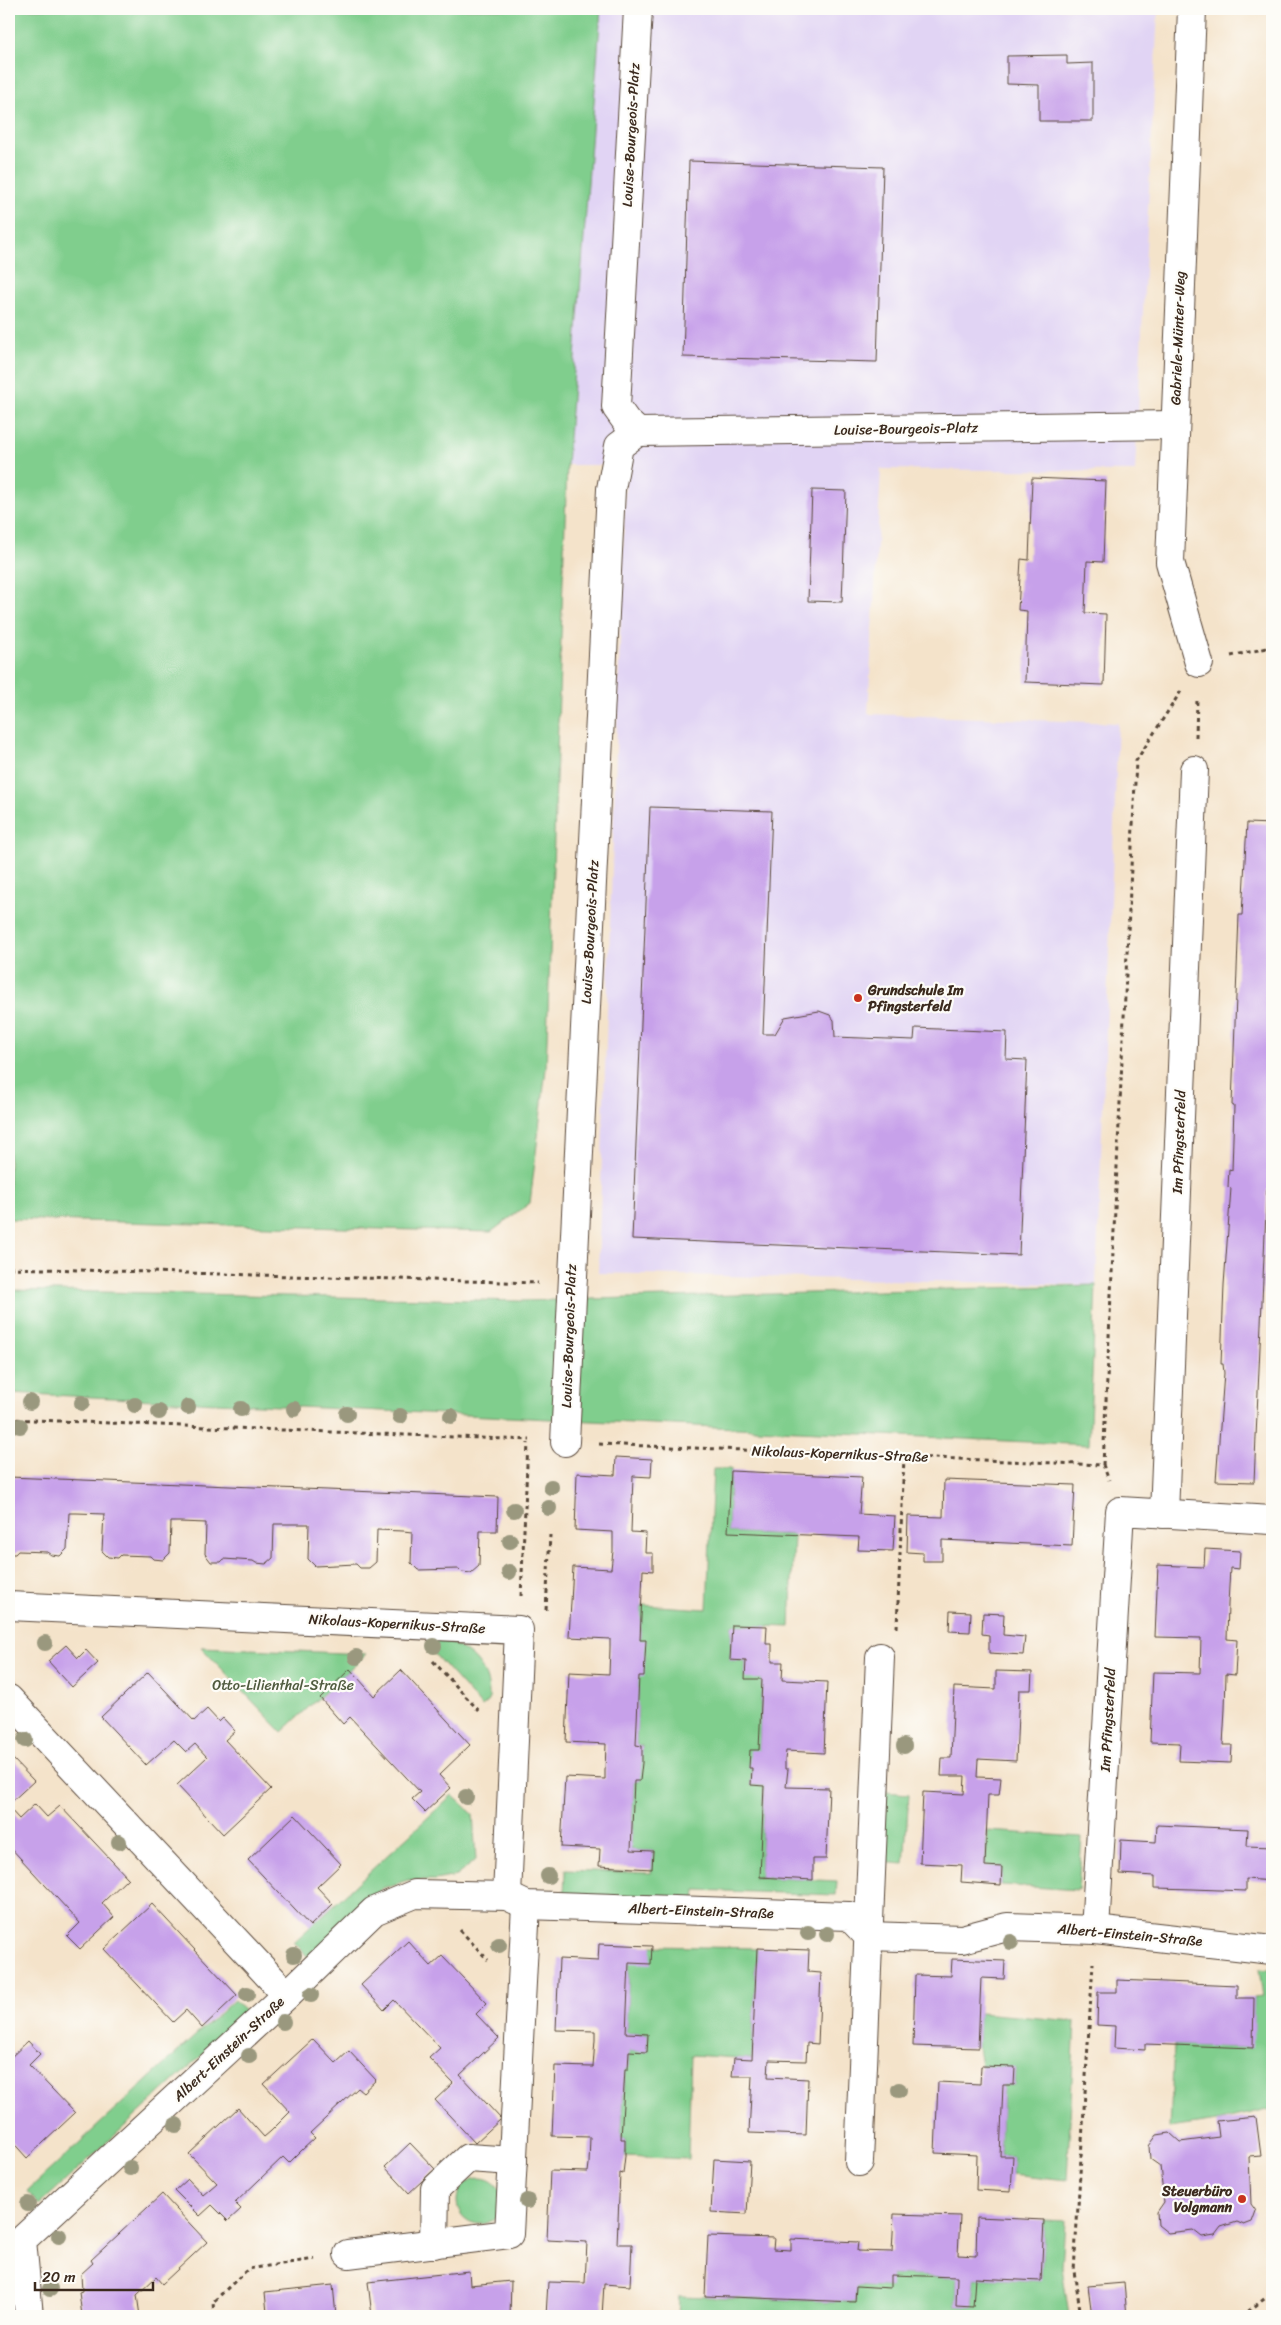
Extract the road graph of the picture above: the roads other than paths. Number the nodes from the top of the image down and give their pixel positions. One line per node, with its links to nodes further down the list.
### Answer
1 (638, 9): 4 (street, Louise-Bourgeois-Platz)
2 (1192, 9): 3 (street, Gabriele-Münter-Weg)
3 (1174, 425): 4 (street, Louise-Bourgeois-Platz); 5 (street, Gabriele-Münter-Weg)
4 (638, 432): 7 (street, Louise-Bourgeois-Platz)
5 (1199, 663)
6 (1194, 770): 8 (street, Im Pfingsterfeld)
7 (565, 1442)
8 (1164, 1514): 9 (street); 14 (street, Im Pfingsterfeld)
9 (1272, 1520)
10 (9, 1606): 13 (street, Nikolaus-Kopernikus-Straße)
11 (880, 1658): 15 (street)
12 (9, 1699): 17 (street)
13 (516, 1900): 15 (street, Albert-Einstein-Straße); 17 (street, Albert-Einstein-Straße); 18 (street)
14 (1095, 1930): 15 (street, Albert-Einstein-Straße); 16 (street, Albert-Einstein-Straße)
15 (868, 1936): 19 (street)
16 (1272, 1950)
17 (287, 1995): 20 (street, Albert-Einstein-Straße)
18 (513, 2161): 21 (street); 21 (street)
19 (858, 2162)
20 (16, 2238): 23 (street, Albert-Einstein-Straße)
21 (434, 2244): 22 (street)
22 (348, 2254)
23 (29, 2316)

